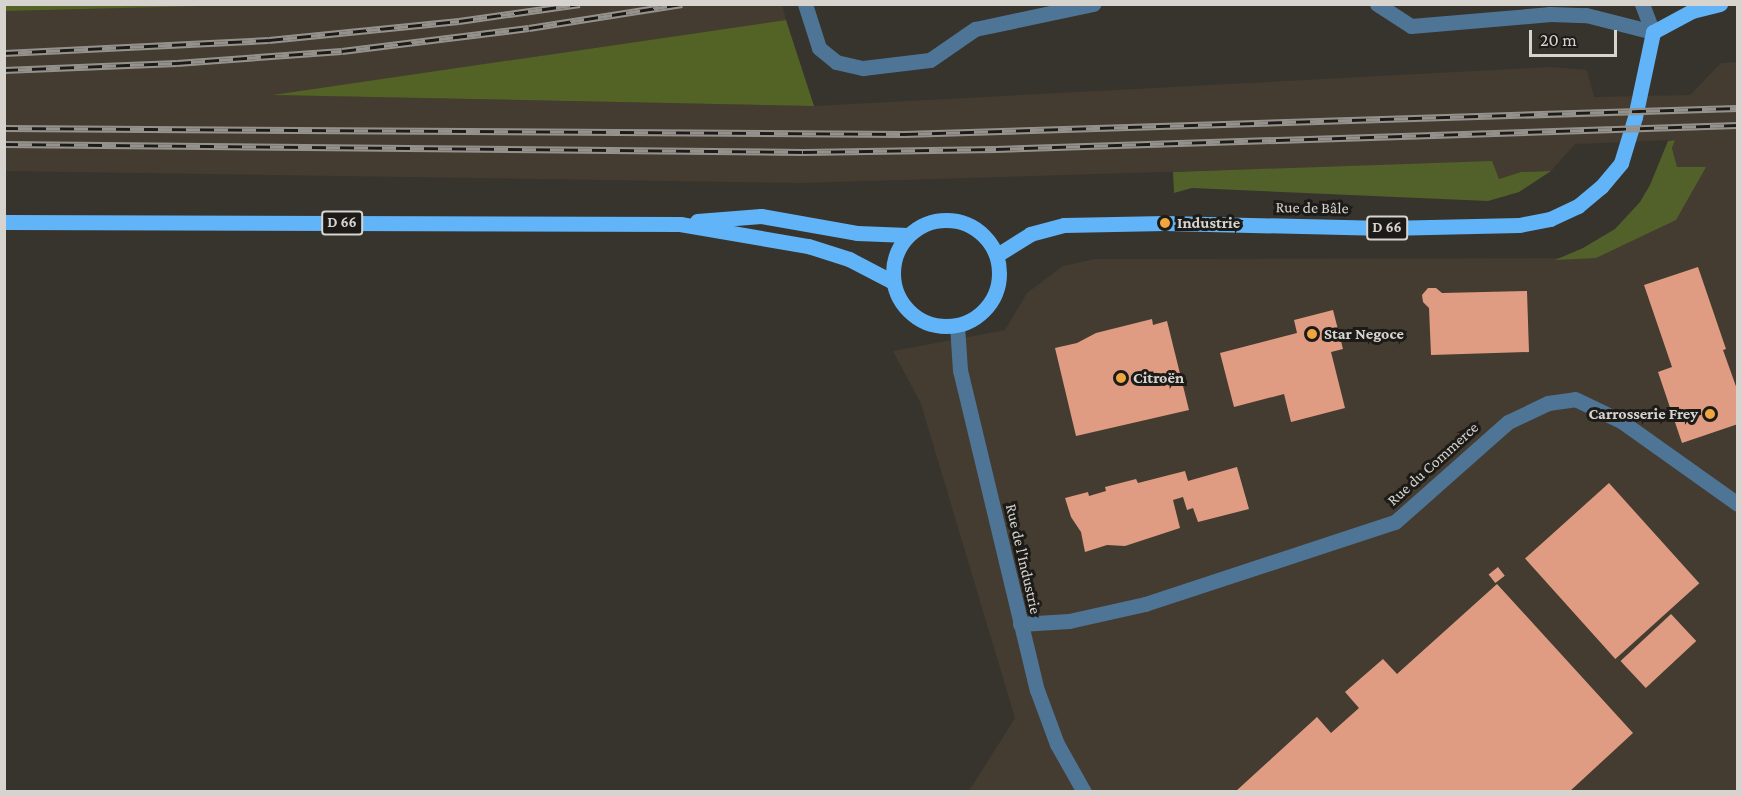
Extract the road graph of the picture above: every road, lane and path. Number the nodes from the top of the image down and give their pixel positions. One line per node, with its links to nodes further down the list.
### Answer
1 (1093, 4): 5 (street)
2 (1377, 4): 6 (street)
3 (1642, 4): 6 (street)
4 (1720, 4): 6 (main road)
5 (806, 11)
6 (1653, 32): 10 (main road, Rue de Bâle / D 66)
7 (4, 222): 8 (main road, D 66)
8 (680, 224): 9 (main road, D 66); 11 (main road, D 66)
9 (908, 235): 10 (main road); 11 (main road)
10 (997, 255): 12 (main road)
11 (892, 282): 12 (main road)
12 (957, 325): 14 (street, Rue de l'Industrie)
13 (1737, 504): 14 (street, Rue du Commerce)
14 (1020, 624): 15 (street, Rue de l'Industrie)
15 (1084, 792)

